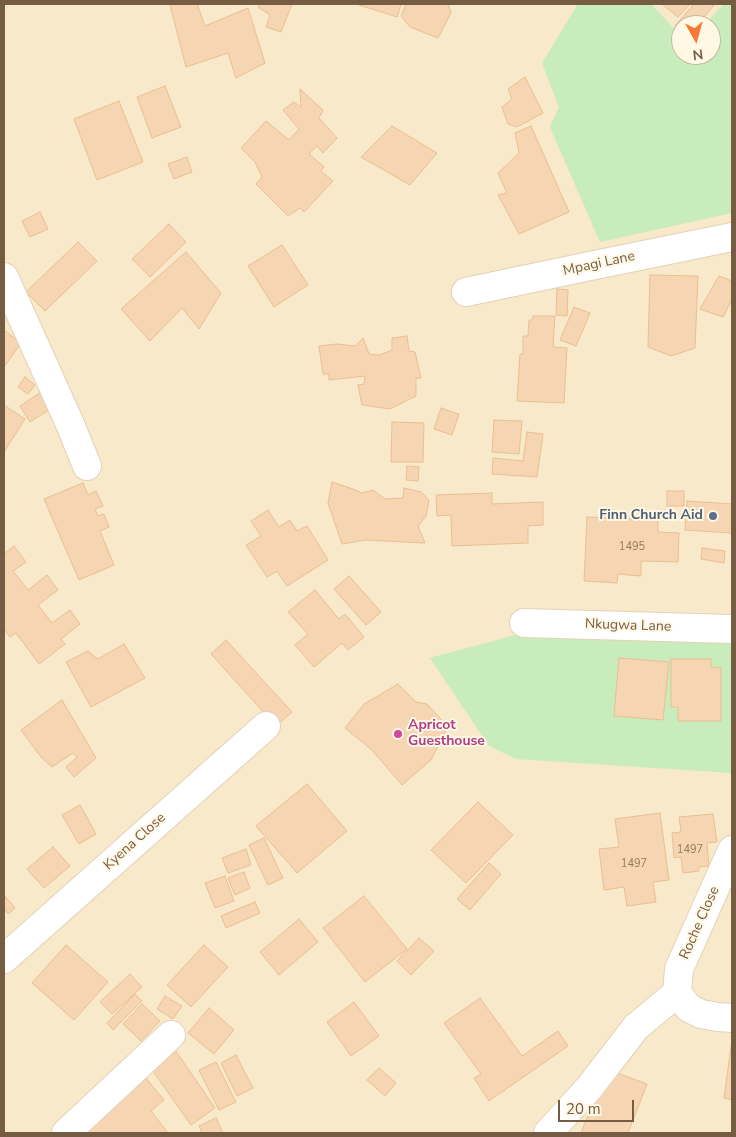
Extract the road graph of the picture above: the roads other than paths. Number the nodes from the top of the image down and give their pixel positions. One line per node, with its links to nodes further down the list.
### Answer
1 (732, 237): 3 (street, Mpagi Lane)
2 (4, 277): 4 (street)
3 (466, 292)
4 (87, 466)
5 (524, 623): 6 (street, Nkugwa Lane)
6 (732, 629)
7 (266, 726): 9 (street, Kyena Close)
8 (732, 850): 10 (street, Roche Close)
9 (4, 959)
10 (678, 981): 11 (street); 14 (street)
11 (732, 1018)
12 (171, 1035): 13 (street)
13 (66, 1133)
14 (548, 1133)

